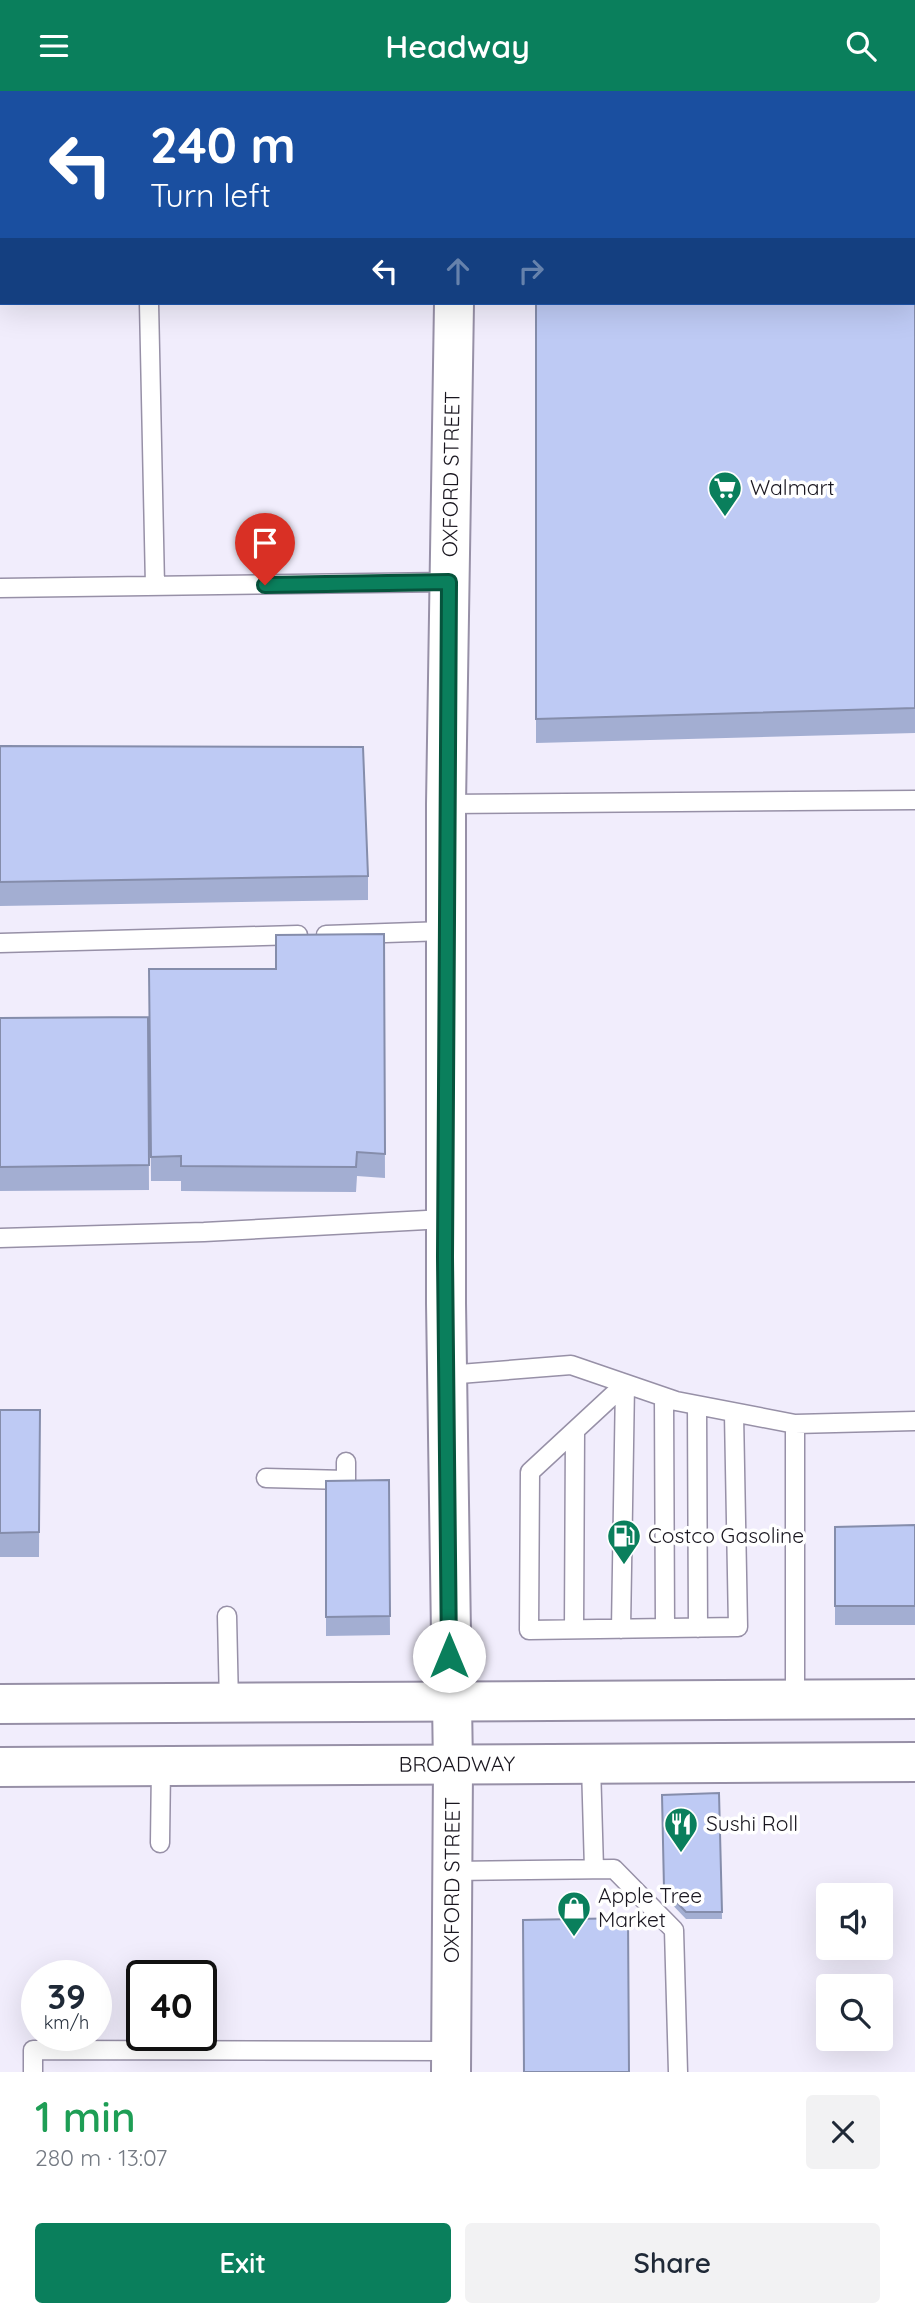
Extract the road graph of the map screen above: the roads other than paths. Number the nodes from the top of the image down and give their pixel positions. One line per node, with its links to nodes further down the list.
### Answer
1 (149, 305): 4 (lane)
2 (454, 305): 3 (main road, OXFORD STREET)
3 (449, 582): 4 (lane); 7 (main road, OXFORD STREET)
4 (155, 586): 5 (lane)
5 (0, 588)
6 (915, 800): 7 (lane)
7 (446, 804): 8 (main road, OXFORD STREET)
8 (445, 931): 9 (lane); 10 (main road, OXFORD STREET)
9 (0, 943)
10 (445, 1219): 11 (lane); 12 (main road, OXFORD STREET)
11 (0, 1238)
12 (447, 1374): 13 (lane); 31 (main road, OXFORD STREET)
13 (625, 1384): 14 (lane); 19 (lane); 26 (lane)
14 (664, 1397): 15 (lane); 23 (lane)
15 (697, 1406): 16 (lane); 24 (lane)
16 (734, 1414): 18 (lane); 24 (lane)
17 (915, 1421): 18 (lane)
18 (795, 1424): 28 (lane)
19 (575, 1431): 25 (lane); 25 (lane)
20 (346, 1462): 21 (lane)
21 (265, 1478)
22 (227, 1616): 30 (lane)
23 (665, 1628): 24 (lane); 26 (lane)
24 (698, 1628)
25 (574, 1629): 26 (lane)
26 (621, 1629)
27 (915, 1699): 28 (main road)
28 (795, 1700): 31 (main road)
29 (0, 1704): 30 (main road)
30 (229, 1704): 31 (main road)
31 (450, 1704): 36 (main road, OXFORD STREET)
32 (915, 1762): 33 (main road, BROADWAY)
33 (591, 1765): 36 (main road, BROADWAY); 38 (lane)
34 (0, 1767): 35 (main road, BROADWAY)
35 (161, 1767): 36 (main road, BROADWAY); 37 (lane)
36 (453, 1767): 39 (main road, OXFORD STREET)
37 (160, 1843)
38 (593, 1869): 39 (lane); 42 (lane)
39 (453, 1871): 40 (main road, OXFORD STREET)
40 (452, 2061): 41 (lane)
41 (33, 2072)
42 (678, 2072)

